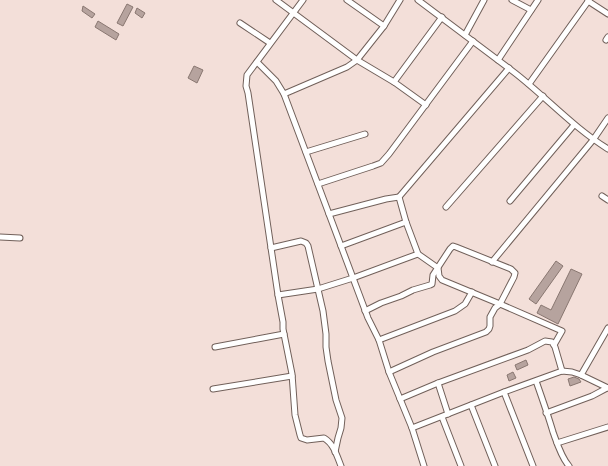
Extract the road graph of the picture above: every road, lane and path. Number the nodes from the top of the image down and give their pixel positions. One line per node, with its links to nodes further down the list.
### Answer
1 (276, 0): 11 (street)
2 (303, 0): 11 (street)
3 (347, 0): 15 (street)
4 (400, 0): 15 (street)
5 (418, 0): 13 (street)
6 (484, 0): 16 (street)
7 (512, 0): 10 (street)
8 (538, 0): 10 (street)
9 (588, 0): 12 (street); 24 (street)
10 (531, 10): 20 (street)
11 (293, 13): 18 (street); 19 (street)
12 (608, 14)
13 (442, 17): 16 (street); 23 (street)
14 (240, 23): 18 (street)
15 (384, 26): 19 (street)
16 (465, 35): 17 (street)
17 (473, 41): 20 (street); 27 (street)
18 (270, 43): 21 (street)
19 (356, 60): 23 (street); 25 (street)
20 (498, 60): 22 (street)
21 (257, 62): 25 (street); 45 (street)
22 (509, 68): 24 (street); 36 (street)
23 (394, 82): 27 (street)
24 (529, 84): 26 (street)
25 (284, 94): 33 (street)
26 (543, 96): 29 (street); 39 (street)
27 (426, 105): 34 (street)
28 (608, 118): 31 (street)
29 (574, 125): 31 (street); 38 (street)
30 (365, 134): 33 (street)
31 (593, 140): 32 (street); 47 (street)
32 (608, 149)
33 (306, 152): 34 (street)
34 (318, 184): 40 (street)
35 (602, 196): 37 (street)
36 (399, 197): 40 (street); 41 (street)
37 (608, 200)
38 (510, 201)
39 (446, 207)
40 (329, 214): 44 (street)
41 (406, 222): 44 (street); 46 (street)
42 (0, 237): 43 (street)
43 (20, 238)
44 (342, 246): 49 (street)
45 (272, 248): 50 (street); 52 (street)
46 (418, 254): 48 (street); 49 (street)
47 (492, 262): 48 (street); 53 (street)
48 (438, 268): 51 (street); 54 (street)
49 (353, 278): 50 (street); 54 (street)
50 (318, 289): 52 (street); 77 (street)
51 (472, 292): 53 (street); 57 (street)
52 (278, 295): 56 (street)
53 (500, 304): 58 (street); 61 (street)
54 (366, 311): 57 (street)
55 (608, 328): 62 (street)
56 (284, 334): 59 (street); 63 (street)
57 (379, 340): 61 (street)
58 (554, 345): 60 (street); 65 (street)
59 (215, 347)
60 (562, 371): 62 (street); 64 (street)
61 (390, 372): 69 (street)
62 (581, 375): 66 (street)
63 (292, 376): 67 (street); 77 (street)
64 (536, 381): 68 (street); 71 (street)
65 (438, 383): 69 (street); 72 (street)
66 (607, 388): 71 (street)
67 (213, 389)
68 (504, 392): 70 (street); 82 (street)
69 (400, 399): 75 (street)
70 (471, 405): 72 (street); 81 (street)
71 (546, 413): 76 (street)
72 (448, 414): 73 (street)
73 (442, 417): 75 (street); 80 (street)
74 (608, 427): 76 (street)
75 (412, 428): 79 (street)
76 (557, 443): 83 (street)
77 (335, 452): 78 (street)
78 (341, 466)
79 (424, 466)
80 (462, 466)
81 (495, 466)
82 (533, 466)
83 (569, 466)

